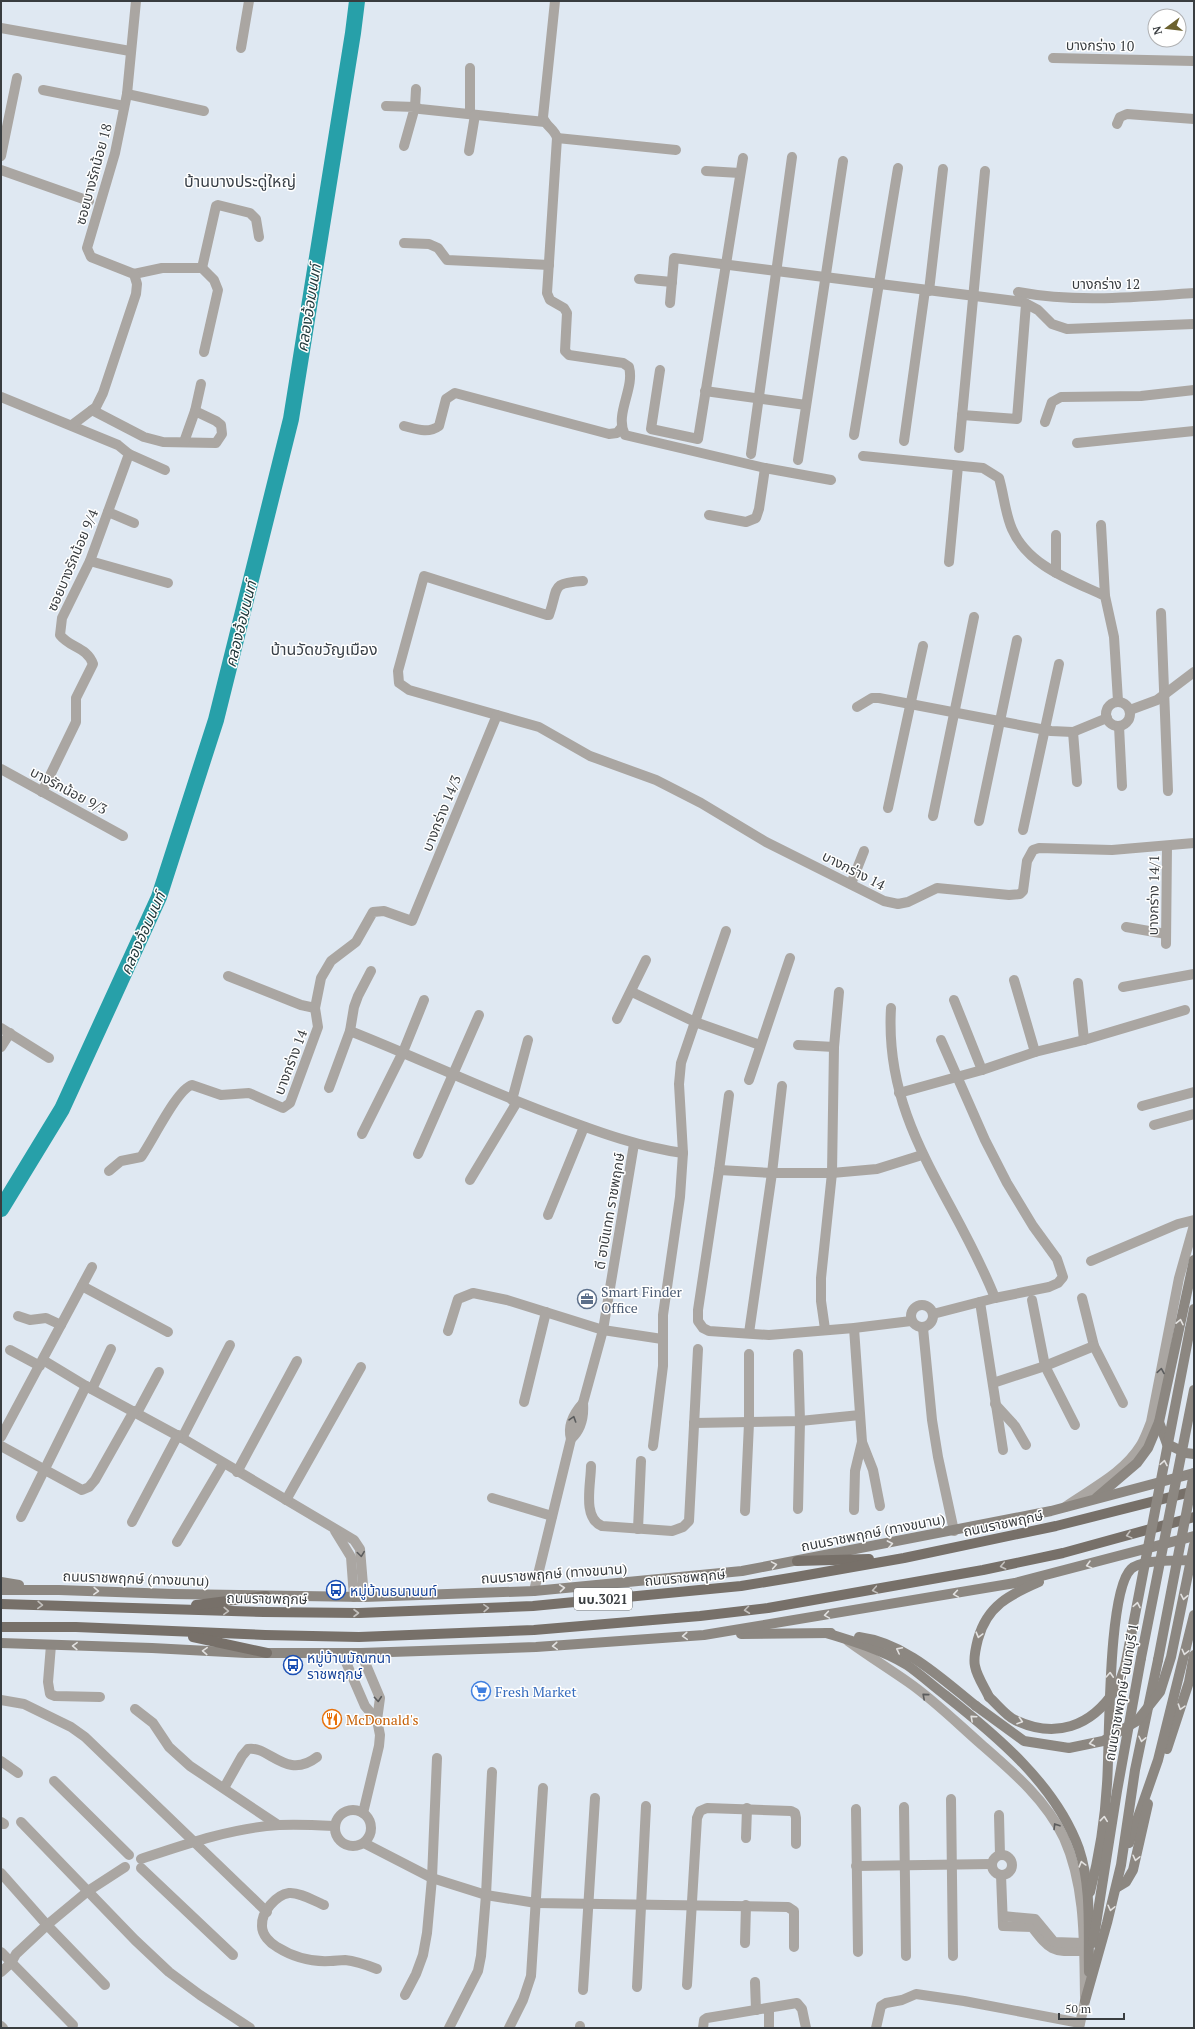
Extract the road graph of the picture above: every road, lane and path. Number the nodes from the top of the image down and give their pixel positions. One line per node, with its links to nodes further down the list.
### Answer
1 (136, 1): 6 (street, ซอยบางรักน้อย 18)
2 (249, 1): 5 (street)
3 (555, 1): 20 (street)
4 (1, 28): 6 (street)
5 (241, 48)
6 (130, 51): 13 (street, ซอยบางรักน้อย 18)
7 (1053, 58): 8 (street, บางกร่าง 10)
8 (1194, 61)
9 (470, 68): 18 (street)
10 (16, 78): 26 (street)
11 (416, 89): 16 (street)
12 (43, 90): 14 (street)
13 (127, 94): 14 (street, ซอยบางรักน้อย 18); 17 (street)
14 (124, 106): 43 (street, ซอยบางรักน้อย 18)
15 (386, 106): 16 (street)
16 (415, 107): 18 (street); 23 (street)
17 (204, 111)
18 (473, 115): 20 (street); 25 (street)
19 (1194, 118): 21 (street)
20 (545, 122): 22 (street)
21 (1117, 124)
22 (557, 138): 24 (street); 39 (street)
23 (404, 146)
24 (676, 150)
25 (469, 151)
26 (1, 156)
27 (792, 157): 42 (street)
28 (743, 158): 35 (street)
29 (843, 161): 44 (street)
30 (898, 168): 47 (street)
31 (943, 169): 48 (street)
32 (1, 170): 36 (street)
33 (706, 171): 35 (street)
34 (985, 171): 51 (street)
35 (740, 173): 40 (street)
36 (89, 201)
37 (259, 237): 41 (street)
38 (404, 243): 39 (street)
39 (549, 265): 69 (street)
40 (726, 265): 42 (street); 46 (street); 59 (street)
41 (202, 268): 43 (street); 55 (street)
42 (776, 271): 44 (street); 61 (street)
43 (134, 274): 63 (street)
44 (826, 277): 47 (street); 62 (street)
45 (640, 278): 46 (street)
46 (672, 282): 52 (street)
47 (879, 284): 48 (street); 71 (street)
48 (927, 290): 51 (street); 72 (street)
49 (1018, 292): 50 (street, บางกร่าง 12)
50 (1194, 293)
51 (972, 296): 53 (street); 65 (street)
52 (670, 303)
53 (1026, 304): 54 (street); 65 (street)
54 (1194, 324)
55 (204, 352)
56 (660, 370): 59 (street)
57 (201, 384): 64 (street)
58 (1194, 390): 66 (street)
59 (705, 391): 61 (street)
60 (1, 396): 67 (street)
61 (758, 399): 62 (street); 77 (street)
62 (806, 405): 79 (street)
63 (92, 410): 67 (street); 73 (street)
64 (195, 411): 73 (street); 73 (street)
65 (962, 415): 75 (street)
66 (1045, 422)
67 (72, 424): 76 (street)
68 (404, 426): 69 (street)
69 (621, 428): 81 (street)
70 (1194, 431): 74 (street)
71 (854, 435)
72 (904, 441)
73 (184, 442)
74 (1077, 443)
75 (959, 448)
76 (129, 454): 82 (street); 84 (street, ซอยบางรักน้อย 9/4)
77 (751, 454)
78 (863, 456): 80 (street)
79 (798, 460)
80 (958, 466): 90 (street); 91 (street)
81 (765, 468): 83 (street); 85 (street)
82 (165, 470)
83 (831, 480)
84 (108, 512): 86 (street); 89 (street, ซอยบางรักน้อย 9/4)
85 (709, 514)
86 (134, 523)
87 (1101, 526): 94 (street)
88 (1056, 535): 91 (street)
89 (90, 561): 93 (street); 117 (street, ซอยบางรักน้อย 9/4)
90 (949, 562)
91 (1056, 573): 94 (street)
92 (583, 581): 107 (street, บางกร่าง 14)
93 (168, 583)
94 (1105, 596): 102 (street)
95 (1161, 614): 101 (street)
96 (974, 617): 106 (street)
97 (1017, 640): 109 (street)
98 (923, 646): 103 (street)
99 (1059, 664): 111 (street)
100 (1194, 672): 101 (street)
101 (1164, 695): 105 (street); 116 (street)
102 (1118, 702): 105 (street); 108 (street)
103 (911, 705): 104 (street); 106 (street); 118 (street)
104 (857, 707)
105 (1130, 710): 110 (street)
106 (955, 713): 109 (street); 119 (street)
107 (497, 715): 126 (street, บางกร่าง 14); 127 (street, บางกร่าง 14/3)
108 (1107, 718): 110 (street); 112 (street)
109 (999, 721): 111 (street); 120 (street)
110 (1119, 726): 115 (street)
111 (1044, 730): 112 (street); 121 (street)
112 (1073, 732): 114 (street)
113 (1, 769): 117 (street, บางรักน้อย 9/3)
114 (1077, 782)
115 (1122, 786)
116 (1168, 791)
117 (42, 792): 122 (street, บางรักน้อย 9/3)
118 (888, 808)
119 (933, 816)
120 (979, 821)
121 (1023, 830)
122 (123, 836)
123 (1194, 844): 124 (street, บางกร่าง 14)
124 (1167, 846): 126 (street, บางกร่าง 14); 130 (street, บางกร่าง 14/1)
125 (864, 851): 126 (street)
126 (851, 884)
127 (412, 921): 144 (street, บางกร่าง 14)
128 (1126, 927): 130 (street)
129 (726, 931): 149 (street)
130 (1166, 934): 131 (street, บางกร่าง 14/1)
131 (1166, 944)
132 (790, 958): 155 (street)
133 (646, 960): 140 (street)
134 (371, 971): 151 (street)
135 (1194, 974): 139 (street)
136 (228, 976): 144 (street)
137 (1014, 980): 160 (street)
138 (1078, 983): 154 (street)
139 (1124, 987)
140 (632, 992): 148 (street); 149 (street)
141 (839, 992): 158 (street)
142 (424, 1000): 159 (street)
143 (954, 1000): 162 (street)
144 (315, 1008): 182 (street, บางกร่าง 14)
145 (890, 1008): 169 (street)
146 (1185, 1010): 154 (street)
147 (479, 1015): 163 (street)
148 (617, 1019)
149 (695, 1022): 155 (street); 178 (street)
150 (5, 1030): 157 (street); 161 (street)
151 (350, 1031): 159 (street); 167 (street)
152 (528, 1040): 171 (street)
153 (941, 1040): 164 (street)
154 (1084, 1040): 160 (street)
155 (760, 1045): 165 (street)
156 (798, 1045): 158 (street)
157 (1, 1047)
158 (834, 1047): 184 (street)
159 (403, 1052): 163 (street); 176 (street)
160 (1035, 1052): 162 (street)
161 (49, 1058)
162 (977, 1071): 164 (street)
163 (452, 1075): 171 (street); 179 (street)
164 (959, 1076): 169 (street); 193 (street)
165 (749, 1080)
166 (782, 1086): 183 (street)
167 (329, 1088)
168 (1194, 1092): 172 (street)
169 (899, 1093): 180 (street)
170 (729, 1095): 181 (street)
171 (515, 1101): 175 (street); 185 (street)
172 (1142, 1106)
173 (1194, 1114): 174 (street)
174 (1154, 1125)
175 (584, 1127): 177 (street); 186 (street)
176 (362, 1134)
177 (634, 1144): 178 (street, ดี ฮาบิแทท ราชพฤกษ์); 206 (street, ดี ฮาบิแทท ราชพฤกษ์)
178 (683, 1153): 210 (street)
179 (418, 1154)
180 (922, 1155): 184 (street); 193 (street)
181 (719, 1170): 183 (street); 209 (street)
182 (109, 1171)
183 (772, 1173): 184 (street); 209 (street)
184 (832, 1173): 205 (street)
185 (470, 1180)
186 (548, 1215)
187 (1194, 1220): 190 (street)
188 (1194, 1225): 255 (street, one-way to 188)
189 (1194, 1260): 233 (main road, one-way to 189)
190 (1091, 1261)
191 (92, 1267): 192 (street)
192 (82, 1286): 202 (street); 208 (street)
193 (995, 1298): 196 (street)
194 (1082, 1298): 212 (street)
195 (1032, 1300): 220 (street)
196 (980, 1302): 199 (street); 223 (street)
197 (1194, 1309): 271 (main road, one-way to 197, bridge)
198 (546, 1312): 206 (street); 207 (street); 226 (street)
199 (933, 1314): 201 (street); 204 (street)
200 (18, 1316): 202 (street)
201 (911, 1321): 203 (street); 204 (street)
202 (61, 1325): 219 (street)
203 (854, 1328): 205 (street); 230 (street)
204 (923, 1328): 264 (street)
205 (825, 1329): 209 (street)
206 (603, 1330): 210 (street); 259 (street, ดี ฮาบิแทท ราชพฤกษ์)
207 (448, 1331)
208 (168, 1332)
209 (748, 1333)
210 (662, 1339): 241 (street)
211 (230, 1345): 237 (street)
212 (1094, 1346): 220 (street); 227 (street)
213 (111, 1348): 224 (street)
214 (698, 1349): 232 (street)
215 (10, 1350): 219 (street)
216 (749, 1354): 234 (street)
217 (798, 1354): 231 (street)
218 (297, 1362): 248 (street)
219 (41, 1363): 224 (street); 236 (street)
220 (1045, 1366): 223 (street); 235 (street)
221 (361, 1367): 252 (street)
222 (159, 1372): 229 (street)
223 (993, 1383): 228 (street)
224 (89, 1388): 229 (street); 247 (street)
225 (1194, 1390): 353 (main road, ถนนราชพฤกษ์-นนทบุรี 1, bridge)
226 (524, 1402)
227 (1123, 1403)
228 (995, 1404): 239 (street); 242 (street)
229 (136, 1412): 237 (street); 247 (street)
230 (860, 1415): 231 (street); 238 (street)
231 (800, 1421): 234 (street); 256 (street)
232 (694, 1422): 234 (street); 263 (street)
233 (1159, 1422): 243 (main road); 253 (main road)
234 (749, 1423): 258 (street)
235 (1075, 1425)
236 (1, 1437)
237 (180, 1437): 245 (street); 262 (street)
238 (862, 1442): 254 (street); 257 (street)
239 (1026, 1445)
240 (1, 1446): 247 (street)
241 (653, 1446)
242 (1003, 1450)
243 (1194, 1454)
244 (641, 1461): 263 (street)
245 (223, 1464): 248 (street); 266 (street)
246 (591, 1466): 263 (street)
247 (45, 1470): 260 (street)
248 (237, 1472): 252 (street)
249 (1194, 1473): 253 (main road, ถนนราชพฤกษ์ (ทางขนาน) / นบ.3021); 325 (main road, ถนนราชพฤกษ์-นนทบุรี 1, one-way to 325, bridge)
250 (1194, 1491): 268 (main road, ถนนราชพฤกษ์ / นบ.3021)
251 (492, 1498): 259 (street)
252 (286, 1500): 277 (street)
253 (1093, 1500): 255 (main road, ถนนราชพฤกษ์ (ทางขนาน) / นบ.3021)
254 (880, 1506)
255 (1063, 1508): 264 (main road, ถนนราชพฤกษ์ (ทางขนาน) / นบ.3021)
256 (798, 1509)
257 (854, 1510)
258 (745, 1511)
259 (552, 1516): 275 (street, ดี ฮาบิแทท ราชพฤกษ์)
260 (21, 1517)
261 (1194, 1517): 282 (main road, นบ.3021, one-way to 282)
262 (132, 1522)
263 (638, 1529)
264 (954, 1531): 269 (main road, ถนนราชพฤกษ์ (ทางขนาน) / นบ.3021, one-way to 264)
265 (1194, 1536): 271 (main road, one-way to 271)
266 (177, 1542)
267 (1194, 1545): 283 (main road, one-way to 283, bridge)
268 (904, 1558): 269 (main road); 279 (main road, ถนนราชพฤกษ์ / นบ.3021, one-way to 268)
269 (797, 1561): 275 (main road, ถนนราชพฤกษ์ (ทางขนาน) / นบ.3021, one-way to 269)
270 (1194, 1562): 334 (main road, one-way to 270)
271 (1062, 1572): 284 (main road, one-way to 284)
272 (1, 1582): 274 (main road)
273 (1, 1590): 274 (main road, ถนนราชพฤกษ์ (ทางขนาน) / นบ.3021)
274 (59, 1590): 276 (main road, ถนนราชพฤกษ์ (ทางขนาน) / นบ.3021, one-way to 276)
275 (534, 1591): 277 (main road, ถนนราชพฤกษ์ (ทางขนาน) / นบ.3021)
276 (266, 1596): 277 (main road, ถนนราชพฤกษ์ (ทางขนาน) / นบ.3021); 279 (main road)
277 (359, 1597)
278 (1, 1604): 279 (main road, ถนนราชพฤกษ์ / นบ.3021, one-way to 279)
279 (164, 1609)
280 (1194, 1615): 325 (main road, one-way to 325)
281 (1, 1627): 282 (main road, นบ.3021)
282 (163, 1631): 288 (main road)
283 (826, 1632): 284 (main road); 285 (main road)
284 (704, 1635): 290 (main road, one-way to 290)
285 (844, 1638): 334 (main road, one-way to 285); 345 (street, one-way to 285)
286 (1, 1644): 287 (main road)
287 (51, 1645): 288 (main road, one-way to 287); 292 (street)
288 (267, 1653): 289 (main road)
289 (342, 1653): 290 (main road); 295 (street)
290 (361, 1653): 295 (street, one-way to 295)
291 (1194, 1655): 331 (main road, one-way to 331)
292 (100, 1697)
293 (1, 1700): 316 (street)
294 (135, 1709): 302 (street)
295 (377, 1720): 310 (street)
296 (317, 1757): 302 (street)
297 (437, 1758): 330 (street)
298 (1, 1761): 300 (street)
299 (492, 1772): 333 (street)
300 (18, 1773)
301 (54, 1781): 319 (street)
302 (224, 1788): 313 (street)
303 (543, 1788): 335 (street)
304 (595, 1798): 336 (street)
305 (951, 1799): 322 (street)
306 (646, 1806): 337 (street)
307 (904, 1807): 324 (street)
308 (747, 1808): 315 (street); 318 (street); 339 (street)
309 (856, 1809): 326 (street)
310 (363, 1813): 314 (street); 317 (street)
311 (999, 1815): 320 (street)
312 (21, 1822): 332 (street)
313 (278, 1825): 314 (street); 316 (street)
314 (334, 1826): 317 (street)
315 (746, 1838)
316 (192, 1842): 321 (street); 341 (street)
317 (364, 1843): 330 (street)
318 (796, 1844)
319 (129, 1854): 321 (street); 327 (street)
320 (1000, 1855): 323 (street); 329 (street)
321 (141, 1863): 327 (street); 347 (street)
322 (952, 1864): 323 (street); 324 (street); 349 (street)
323 (992, 1864): 329 (street)
324 (905, 1865): 326 (street); 348 (street)
325 (1121, 1865): 331 (main road, ถนนราชพฤกษ์-นนทบุรี 1)
326 (856, 1866): 346 (street)
327 (125, 1868): 332 (street)
328 (1, 1874): 342 (street)
329 (1001, 1875): 345 (street)
330 (432, 1878): 333 (street); 359 (street)
331 (1116, 1888): 360 (main road, ถนนราชพฤกษ์-นนทบุรี 1, one-way to 360)
332 (88, 1891): 342 (street); 365 (street)
333 (486, 1895): 335 (street); 366 (street)
334 (1088, 1898): 353 (main road)
335 (536, 1903): 336 (street); 367 (street)
336 (588, 1903): 337 (street); 358 (street)
337 (642, 1904): 339 (street); 357 (street)
338 (324, 1905): 341 (street)
339 (693, 1905): 340 (street); 356 (street)
340 (746, 1905): 343 (street); 344 (street)
341 (266, 1912): 351 (street)
342 (47, 1925): 350 (street); 355 (street)
343 (745, 1943)
344 (794, 1947)
345 (1084, 1947): 360 (street)
346 (858, 1952)
347 (232, 1955)
348 (906, 1956)
349 (953, 1956)
350 (5, 1959): 352 (street); 363 (street)
351 (377, 1969)
352 (1, 1972)
353 (1089, 1972): 360 (main road, ถนนราชพฤกษ์-นนทบุรี 1)
354 (755, 1982): 362 (street)
355 (105, 1984)
356 (687, 1985)
357 (637, 1987)
358 (583, 1990)
359 (405, 1995)
360 (1085, 2001): 364 (street, ถนนราชพฤกษ์-นนทบุรี 1)
361 (769, 2008): 362 (street); 369 (street); 370 (street)
362 (756, 2010): 368 (street)
363 (73, 2025)
364 (1080, 2026): 371 (street)
365 (250, 2028)
366 (448, 2028)
367 (509, 2028)
368 (702, 2028)
369 (770, 2028)
370 (806, 2028)
371 (876, 2028)

